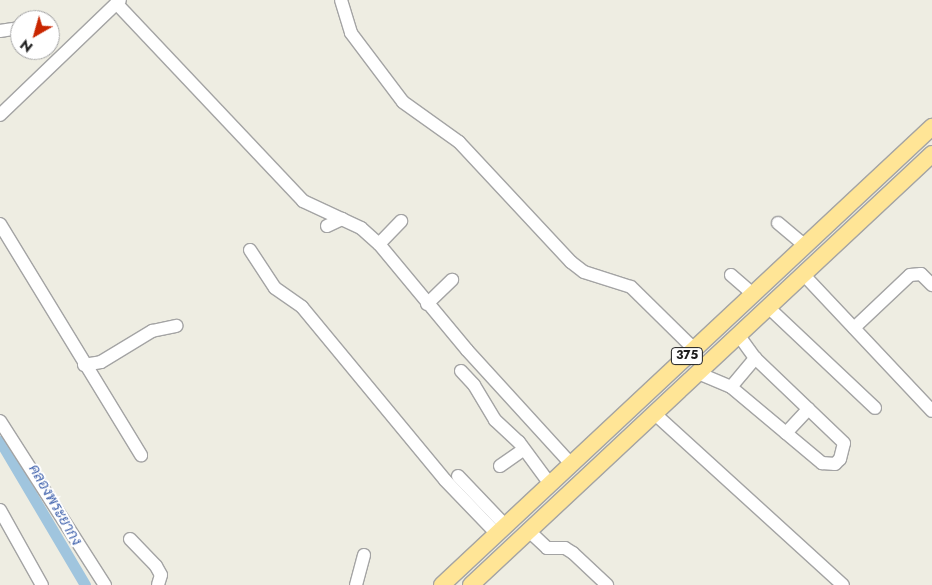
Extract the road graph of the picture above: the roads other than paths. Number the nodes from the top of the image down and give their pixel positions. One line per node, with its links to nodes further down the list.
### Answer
1 (340, 0): 24 (street)
2 (118, 2): 3 (street); 6 (street)
3 (0, 115)
4 (932, 127): 12 (main road, 375)
5 (932, 154): 14 (main road, 375)
6 (342, 219): 10 (street); 11 (street)
7 (401, 221): 11 (street)
8 (778, 223): 12 (street)
9 (0, 224): 26 (street)
10 (327, 226)
11 (379, 244): 19 (street)
12 (805, 246): 18 (main road, 375)
13 (250, 250): 45 (street)
14 (803, 274): 20 (main road, 375); 22 (street)
15 (731, 275): 18 (street)
16 (452, 280): 19 (street)
17 (932, 285): 22 (street)
18 (753, 294): 24 (main road, 375)
19 (427, 304): 40 (street)
20 (768, 307): 23 (main road, 375); 30 (street)
21 (176, 326): 26 (street)
22 (854, 328): 32 (street)
23 (738, 335): 25 (street); 28 (main road, 375)
24 (694, 349): 36 (main road, 375)
25 (755, 358): 29 (street); 31 (street)
26 (84, 365): 38 (street)
27 (461, 371): 37 (street)
28 (698, 373): 29 (street); 33 (main road, 375)
29 (731, 387): 35 (street)
30 (875, 408)
31 (808, 409): 35 (street); 35 (street)
32 (932, 411)
33 (655, 414): 39 (main road, 375); 56 (street)
34 (0, 421): 50 (street)
35 (786, 433)
36 (596, 442): 39 (main road); 40 (main road, 375)
37 (524, 449): 41 (street); 43 (street)
38 (141, 455)
39 (610, 455): 46 (main road, 375)
40 (572, 464): 43 (main road, 375)
41 (500, 466)
42 (458, 476): 45 (street)
43 (550, 484): 45 (main road, 375)
44 (0, 510): 49 (street)
45 (501, 530): 53 (main road, 375)
46 (529, 531): 54 (main road, 375); 55 (street)
47 (130, 539): 51 (street)
48 (364, 555): 52 (street)
49 (42, 585)
50 (105, 585)
51 (158, 585)
52 (356, 585)
53 (442, 585)
54 (472, 585)
55 (607, 585)
56 (843, 585)

